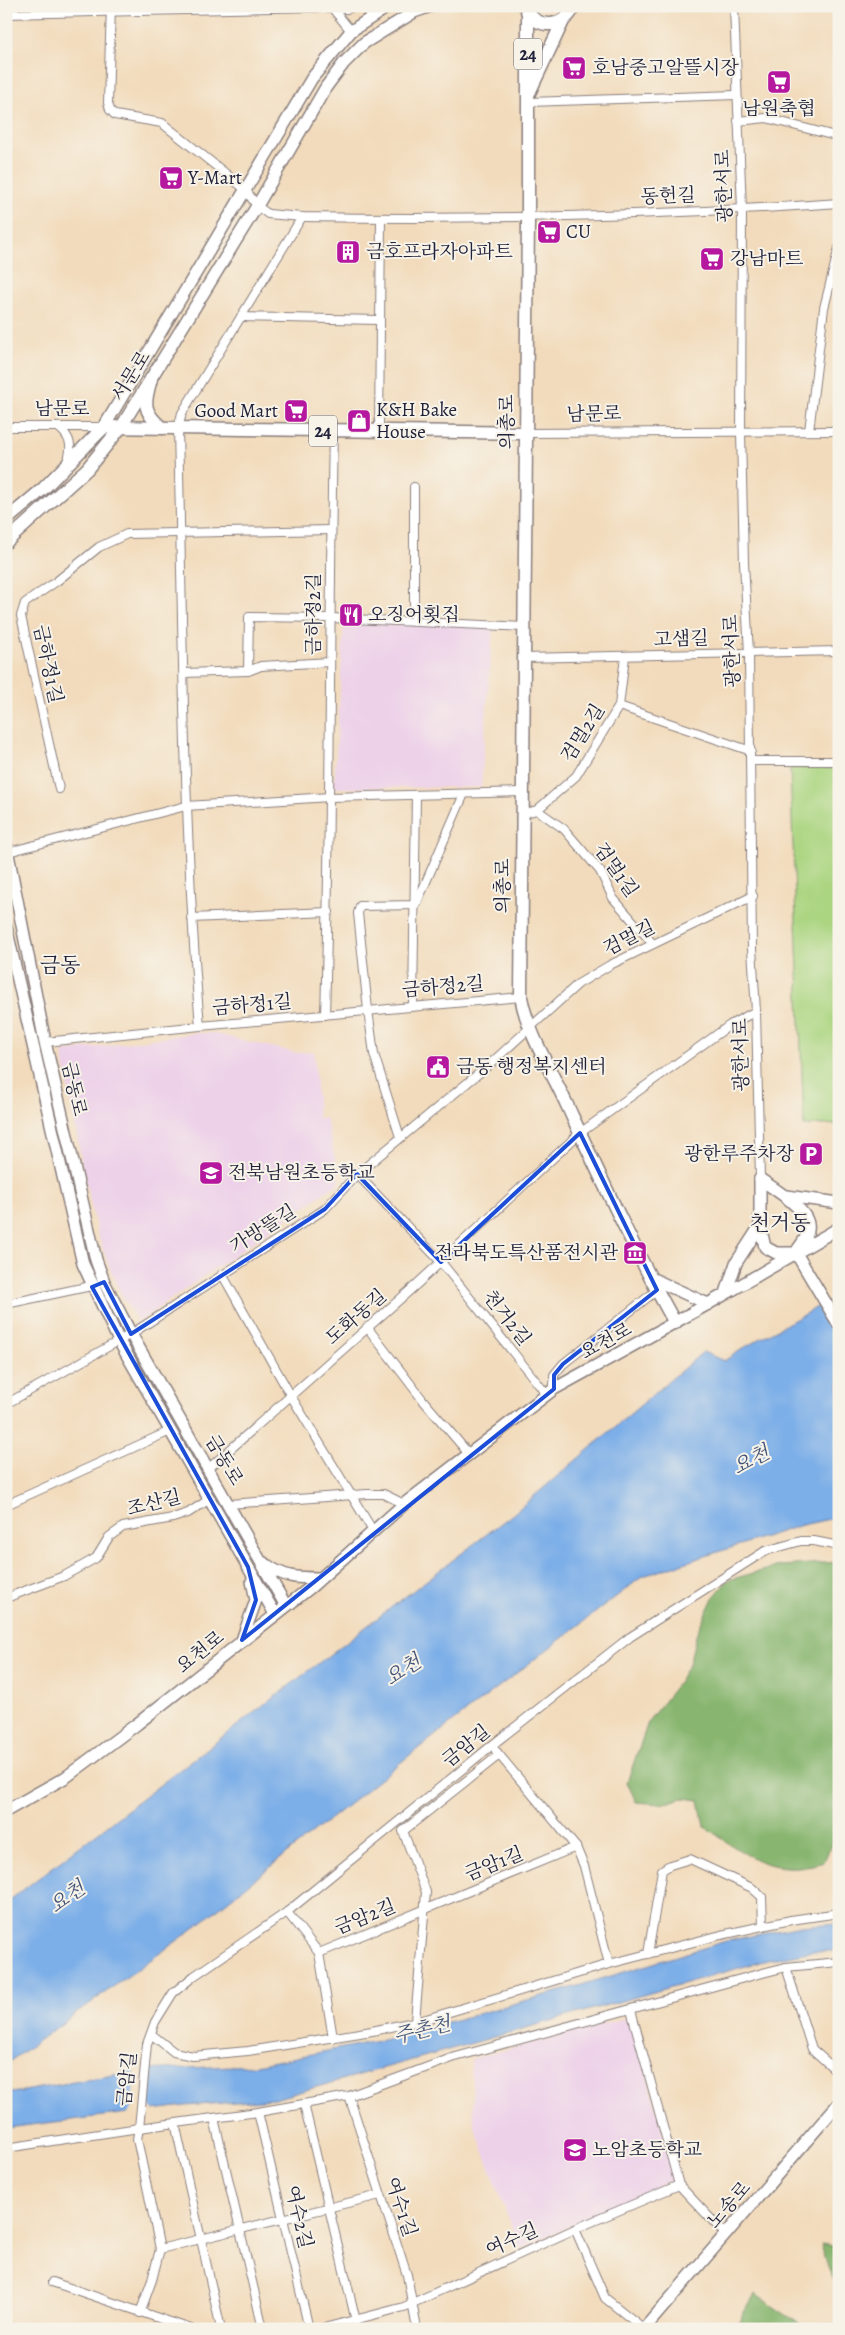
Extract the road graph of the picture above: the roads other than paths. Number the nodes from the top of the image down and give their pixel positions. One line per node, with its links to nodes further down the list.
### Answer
1 (355, 6): 8 (street)
2 (389, 6): 12 (street, 서문로)
3 (430, 6): 19 (street, 서문로)
4 (734, 6): 13 (street, 광한서로)
5 (320, 7): 7 (street); 8 (street)
6 (574, 7): 11 (main road, 24)
7 (111, 9): 10 (street); 17 (street)
8 (333, 9): 12 (street)
9 (526, 9): 11 (main road, 24); 14 (main road, 의총로 / 24)
10 (6, 14)
11 (564, 21): 14 (main road, 24)
12 (351, 31): 17 (street, 서문로)
13 (736, 95): 14 (street); 15 (street, 광한서로)
14 (528, 99): 23 (main road, 의총로 / 24)
15 (738, 121): 16 (street, 광한서로); 20 (street, 광한서로)
16 (839, 137)
17 (245, 189): 19 (street); 30 (street, 서문로)
18 (839, 203): 20 (street, 동헌길)
19 (257, 206): 21 (street); 27 (street, 서문로)
20 (742, 210): 23 (street, 동헌길); 38 (street, 광한서로)
21 (302, 217): 22 (street); 25 (street)
22 (381, 218): 23 (street); 26 (street)
23 (528, 218): 39 (main road, 의총로 / 24)
24 (838, 253): 37 (street)
25 (241, 317): 26 (street); 33 (street)
26 (379, 320): 36 (street)
27 (151, 379): 31 (street, 서문로); 32 (main road)
28 (6, 427): 29 (street, 남문로)
29 (58, 427): 30 (street, 남문로); 40 (street)
30 (104, 427): 31 (main road, 남문로 / 24); 40 (main road, 서문로)
31 (121, 427): 32 (main road, 남문로 / 24); 45 (main road, 서문로)
32 (162, 428): 33 (main road, 남문로 / 24)
33 (178, 429): 35 (main road, 남문로 / 24); 44 (street, 금하정1길)
34 (839, 430): 37 (street, 남문로)
35 (334, 431): 36 (main road, 남문로 / 24); 43 (street, 금하정2길)
36 (379, 431): 39 (main road, 남문로 / 24)
37 (809, 431): 38 (street, 남문로)
38 (741, 433): 39 (street, 남문로); 50 (street, 광한서로)
39 (526, 434): 48 (main road, 의총로)
40 (65, 468): 42 (main road, 서문로)
41 (414, 487): 47 (street)
42 (6, 520)
43 (331, 530): 44 (street, 금하정1길); 46 (street, 금하정2길)
44 (181, 531): 55 (street, 금하정1길); 60 (street, 금하정1길)
45 (6, 542)
46 (330, 618): 47 (street); 53 (street, 금하정2길); 54 (street)
47 (414, 622): 48 (street)
48 (525, 627): 52 (main road, 의총로)
49 (839, 651): 50 (street, 고샘길)
50 (749, 653): 51 (street, 고샘길); 57 (street, 광한서로)
51 (625, 657): 52 (street, 고샘길); 56 (street)
52 (524, 658): 61 (main road, 의총로)
53 (330, 662): 54 (street); 64 (street, 금하정2길)
54 (248, 671): 55 (street)
55 (184, 673): 65 (street, 금하정1길)
56 (619, 706): 57 (street, 검멀2길); 66 (street, 검멀2길)
57 (751, 751): 58 (street, 광한서로)
58 (751, 761): 59 (street); 69 (street, 광한서로)
59 (839, 761)
60 (59, 789)
61 (522, 792): 62 (street); 67 (main road, 의총로)
62 (464, 794): 63 (street); 70 (street)
63 (416, 795): 64 (street); 70 (street)
64 (330, 797): 65 (street); 71 (street, 금하정2길)
65 (186, 806): 68 (street); 72 (street, 금하정1길)
66 (537, 810): 67 (street); 74 (street, 검멀1길)
67 (522, 814): 75 (main road, 의총로)
68 (7, 848): 82 (street, 금동로)
69 (753, 896): 74 (street, 검멀길); 78 (street, 광한서로)
70 (416, 905): 76 (street); 77 (street)
71 (328, 912): 72 (street); 79 (street, 금하정2길)
72 (191, 918): 80 (street, 금하정1길)
73 (6, 927): 96 (street, 금동로)
74 (653, 944): 81 (street, 검멀길)
75 (521, 997): 76 (street, 금하정2길); 81 (main road, 의총로)
76 (413, 1006): 77 (street, 금하정2길)
77 (368, 1010): 79 (street, 금하정2길); 84 (street)
78 (756, 1011): 83 (street); 86 (street, 광한서로)
79 (325, 1015): 80 (street, 금하정1길)
80 (200, 1026): 82 (street)
81 (530, 1027): 83 (main road, 의총로); 84 (street, 가방뜰길)
82 (45, 1042): 95 (street, 금동로)
83 (580, 1133): 92 (street, 도화동길); 94 (main road, 의총로)
84 (400, 1137): 85 (street, 가방뜰길)
85 (357, 1174): 92 (street); 93 (street, 가방뜰길)
86 (760, 1179): 87 (street); 89 (street)
87 (784, 1196): 88 (street); 91 (street)
88 (839, 1203)
89 (760, 1226): 91 (street); 98 (street)
90 (839, 1228): 91 (street, 요천로)
91 (796, 1253): 98 (street, 요천로); 102 (street)
92 (441, 1262): 103 (street, 도화동길); 106 (street, 천거2길)
93 (222, 1274): 104 (street, 가방뜰길); 107 (street)
94 (651, 1278): 97 (main road, 의총로); 100 (street)
95 (104, 1282): 96 (street); 104 (street, 금동로)
96 (92, 1287): 99 (street); 105 (street, 금동로)
97 (657, 1290): 101 (main road, 의총로); 106 (street)
98 (726, 1294): 100 (street, 요천로)
99 (6, 1304)
100 (708, 1304): 101 (street, 요천로)
101 (675, 1323): 106 (street, 요천로)
102 (839, 1325)
103 (367, 1327): 107 (street, 도화동길); 110 (street)
104 (131, 1334): 105 (street); 111 (street, 금동로)
105 (119, 1341): 108 (street); 109 (street, 금동로)
106 (550, 1392): 110 (street, 요천로)
107 (291, 1396): 111 (street, 도화동길); 112 (street)
108 (6, 1404)
109 (170, 1431): 113 (street, 금동로); 116 (street)
110 (469, 1454): 115 (street, 요천로)
111 (208, 1469): 114 (street, 금동로)
112 (352, 1494): 114 (street); 115 (street); 117 (street)
113 (210, 1499): 120 (street, 금동로); 122 (street, 조산길)
114 (229, 1504): 119 (street, 금동로)
115 (404, 1504): 117 (street, 요천로)
116 (6, 1505)
117 (373, 1531): 121 (street, 요천로)
118 (839, 1546): 126 (street, 금암길)
119 (260, 1560): 121 (street); 123 (street, 금동로)
120 (248, 1567): 124 (street, 금동로); 125 (street)
121 (320, 1578): 123 (street, 요천로)
122 (7, 1595)
123 (286, 1606): 124 (street, 요천로)
124 (275, 1614): 125 (street, 요천로)
125 (242, 1640): 128 (street, 요천로)
126 (491, 1746): 127 (street); 131 (street, 금암길)
127 (499, 1755): 129 (street); 130 (street, 금암2길)
128 (6, 1811)
129 (576, 1848): 130 (street, 금암1길); 137 (street)
130 (424, 1910): 134 (street, 금암2길); 140 (street, 금암2길)
131 (287, 1912): 134 (street); 141 (street, 금암길)
132 (839, 1913): 133 (street, 금암길)
133 (763, 1926): 135 (street, 금암길); 135 (street)
134 (319, 1953): 142 (street)
135 (648, 1954): 137 (street, 금암길)
136 (839, 1962): 138 (street)
137 (609, 1964): 140 (street, 금암길)
138 (786, 1967): 139 (street); 143 (street)
139 (632, 2010): 144 (street); 152 (street)
140 (415, 2021): 142 (street, 금암길)
141 (151, 2034): 142 (street, 금암길); 150 (street, 금암길)
142 (333, 2038)
143 (839, 2073)
144 (349, 2096): 146 (street); 153 (street, 여수1길)
145 (839, 2103): 158 (street, 노송로)
146 (304, 2104): 147 (street); 154 (street)
147 (258, 2112): 148 (street); 155 (street, 여수2길)
148 (214, 2118): 149 (street); 156 (street)
149 (174, 2123): 150 (street); 159 (street)
150 (139, 2128): 151 (street); 160 (street, 금암길)
151 (6, 2148)
152 (680, 2186): 157 (street, 여수길); 158 (street)
153 (380, 2195): 154 (street); 162 (street, 여수1길)
154 (329, 2208): 155 (street); 164 (street)
155 (282, 2219): 156 (street); 168 (street, 여수2길)
156 (240, 2229): 159 (street); 167 (street)
157 (575, 2229): 162 (street, 여수길); 171 (street)
158 (726, 2235): 171 (street, 노송로)
159 (201, 2239): 160 (street); 166 (street)
160 (160, 2249): 163 (street)
161 (52, 2282): 163 (street)
162 (412, 2303): 164 (street, 여수길); 170 (street, 여수1길)
163 (140, 2313): 165 (street)
164 (356, 2320): 169 (street, 여수길)
165 (191, 2329)
166 (221, 2329)
167 (263, 2329)
168 (309, 2329)
169 (320, 2329)
170 (417, 2329)
171 (644, 2329)

